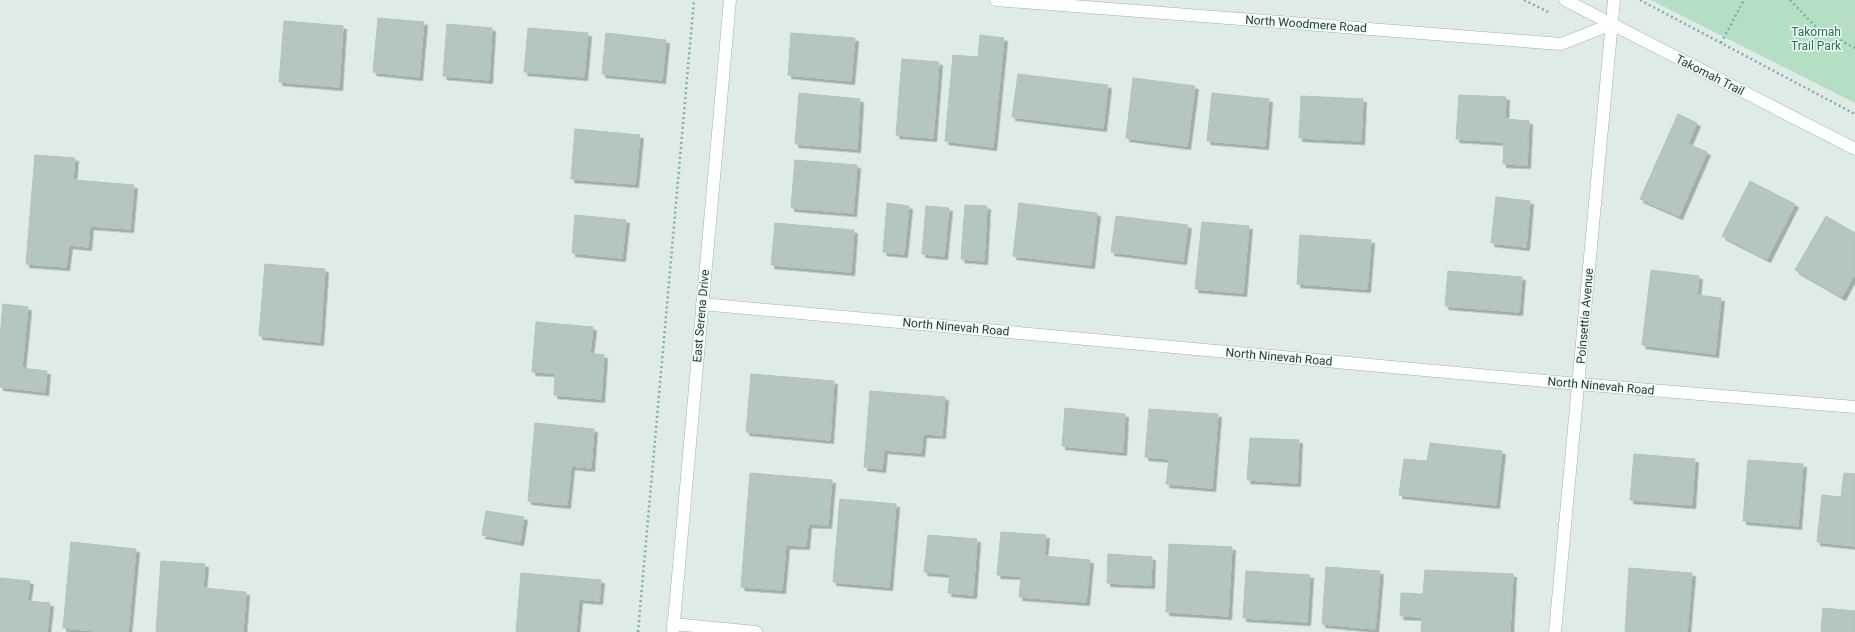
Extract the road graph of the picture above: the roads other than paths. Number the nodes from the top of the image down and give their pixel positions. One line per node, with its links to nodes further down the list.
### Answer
1 (730, 0): 7 (street, East Serena Drive)
2 (996, 0): 5 (street, North Woodmere Road)
3 (1565, 0): 5 (street, Takomah Trail)
4 (1614, 0): 5 (street, Poinsettia Avenue)
5 (1612, 24): 6 (street, Takomah Trail); 8 (street, Poinsettia Avenue)
6 (1855, 149)
7 (702, 304): 8 (street, North Ninevah Road); 10 (street, East Serena Drive)
8 (1578, 384): 9 (street, North Ninevah Road); 12 (street, Poinsettia Avenue)
9 (1855, 407)
10 (673, 628): 11 (street)
11 (756, 632)
12 (1555, 632)

